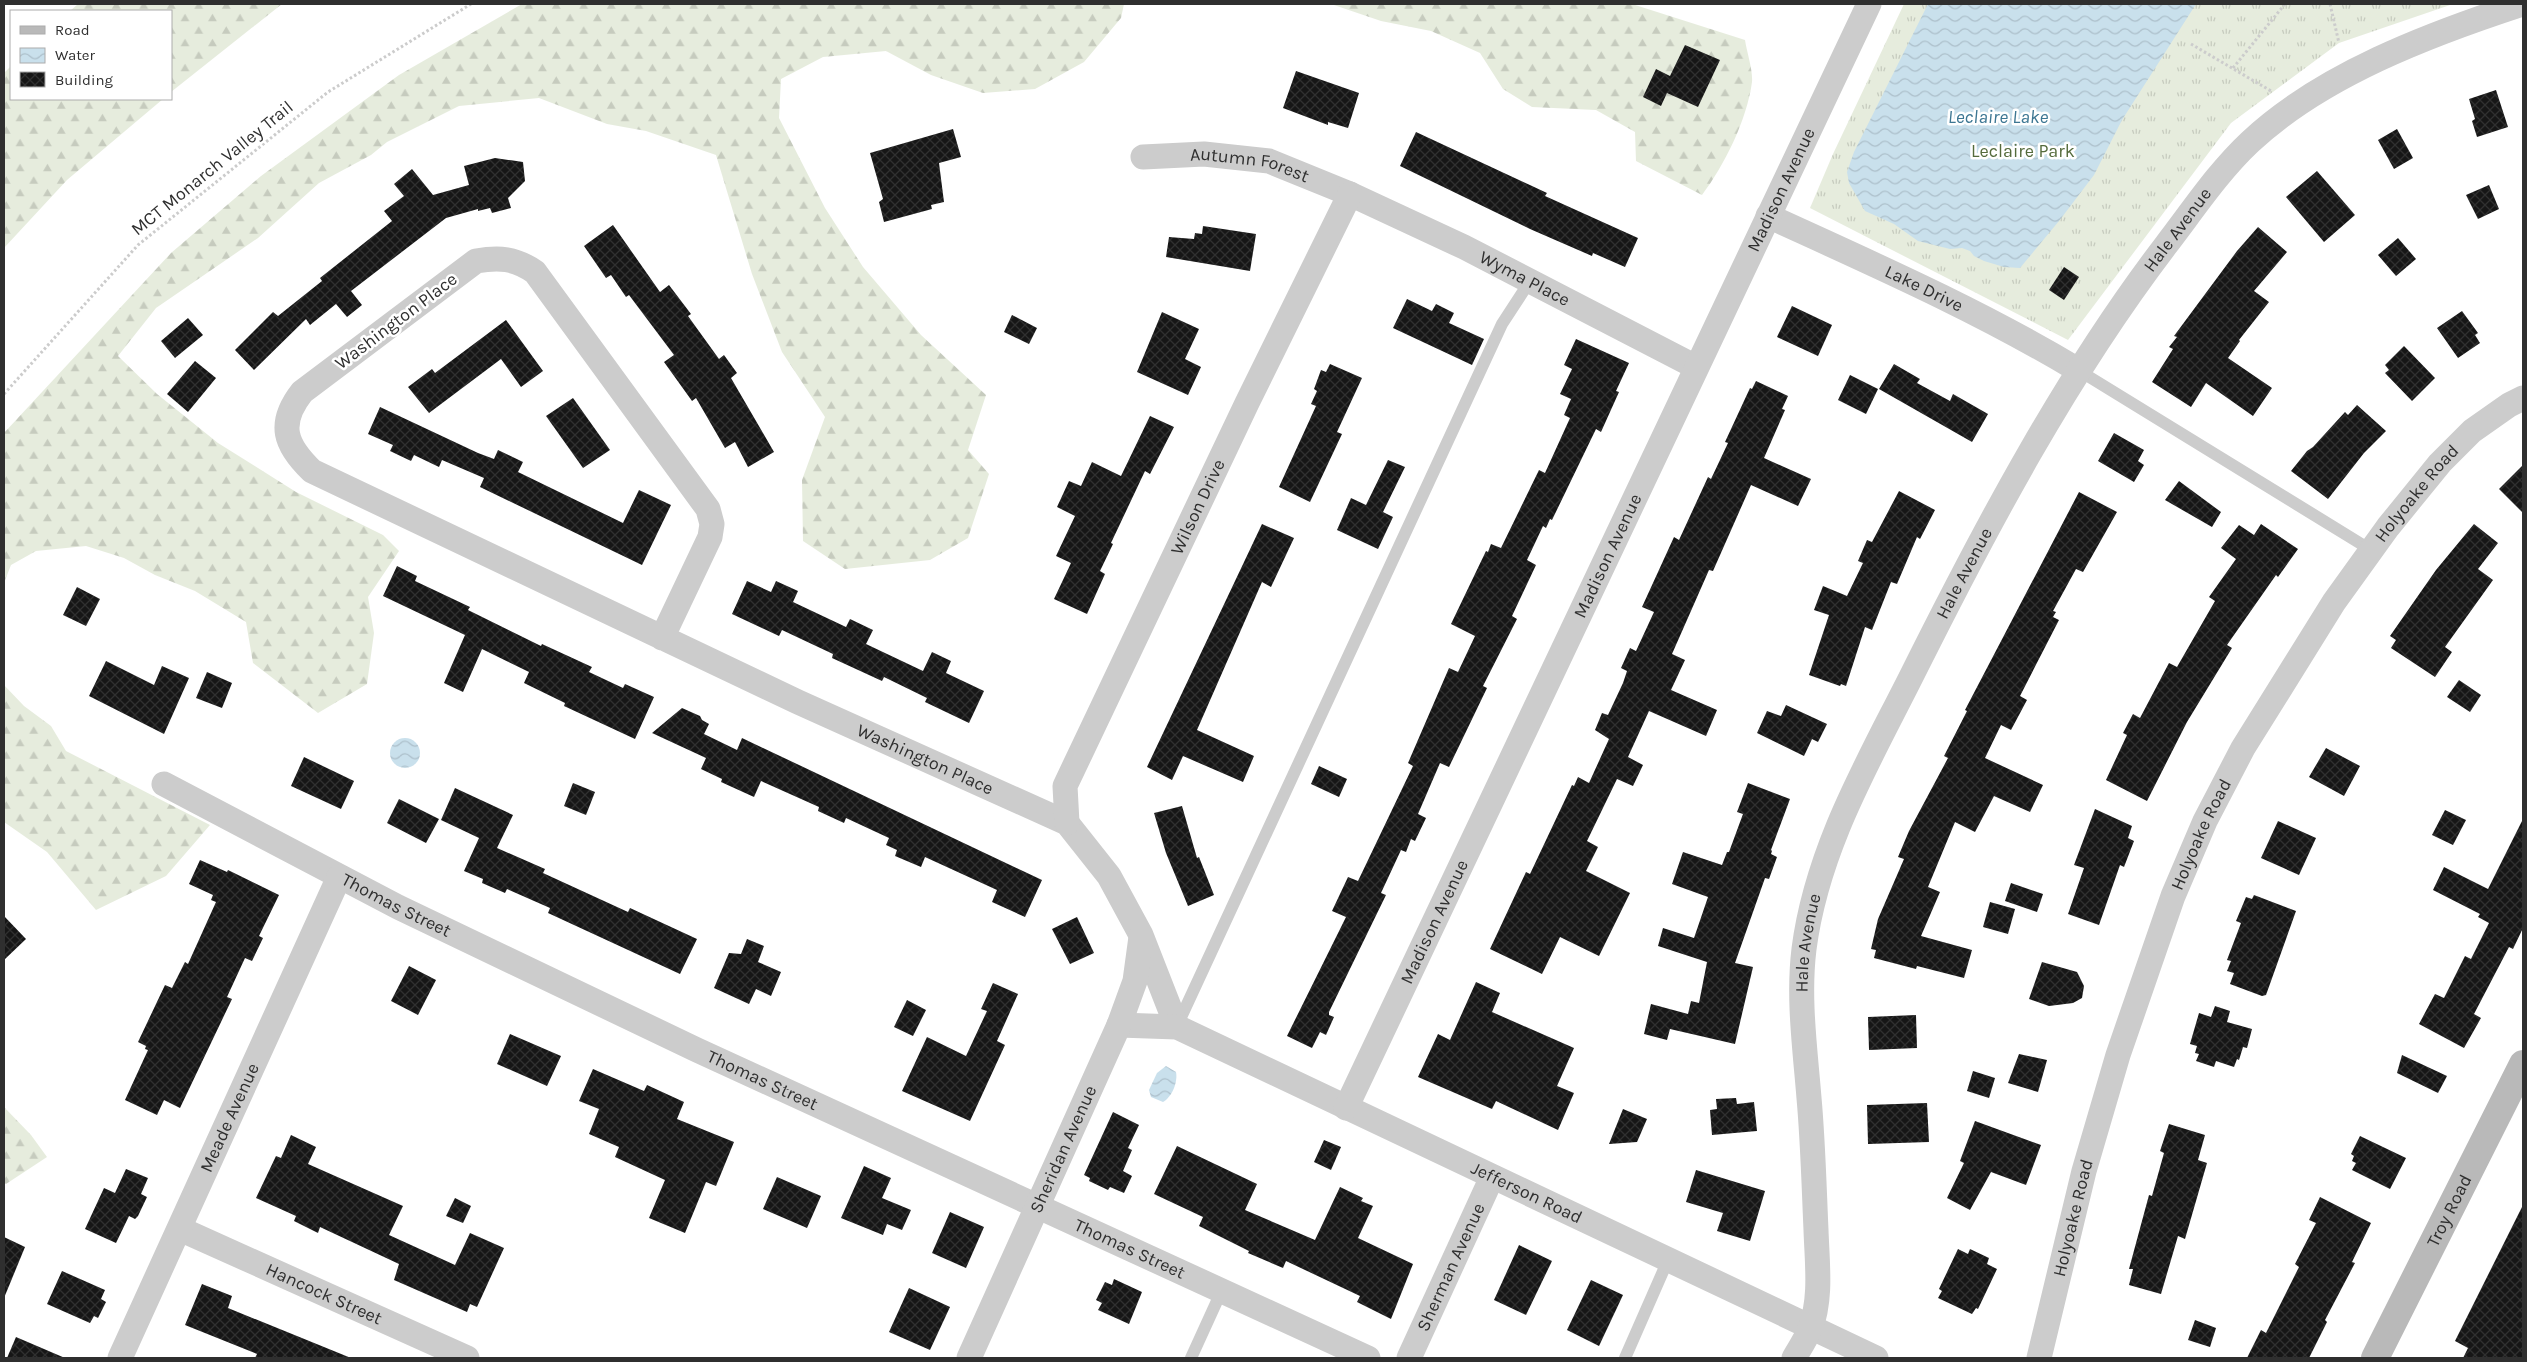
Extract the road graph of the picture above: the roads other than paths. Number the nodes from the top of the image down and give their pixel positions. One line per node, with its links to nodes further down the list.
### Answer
1 (1869, 4): 5 (street, Madison Avenue)
2 (2522, 4): 8 (street, Hale Avenue)
3 (1143, 157): 4 (street, Autumn Forest)
4 (1350, 194): 6 (street, Wyma Place); 13 (street, Wilson Drive)
5 (1768, 216): 7 (street, Madison Avenue); 8 (street, Lake Drive)
6 (1530, 281): 7 (street, Wyma Place); 17 (lane)
7 (1696, 367): 19 (street, Madison Avenue)
8 (2078, 370): 10 (lane); 25 (street, Hale Avenue)
9 (2523, 398): 10 (street, Holyoake Road)
10 (2371, 550): 35 (street, Holyoake Road)
11 (662, 638): 11 (street, Washington Place); 13 (street, Washington Place)
12 (164, 784): 14 (street, Thomas Street)
13 (1067, 823): 15 (street, Washington Place)
14 (339, 877): 21 (street, Thomas Street); 22 (street, Meade Avenue)
15 (1141, 935): 16 (street, Sheridan Avenue); 17 (street)
16 (1119, 1025): 17 (street, Jefferson Road); 21 (street, Sheridan Avenue)
17 (1177, 1027): 19 (street, Jefferson Road)
18 (2523, 1064): 36 (main road, Troy Road)
19 (1346, 1108): 20 (street, Jefferson Road)
20 (1492, 1177): 23 (street, Jefferson Road); 31 (street, Sherman Avenue)
21 (1038, 1205): 24 (street, Thomas Street); 28 (street, Sheridan Avenue)
22 (180, 1229): 26 (street, Meade Avenue); 27 (street, Hancock Street)
23 (1668, 1260): 25 (street, Jefferson Road); 32 (lane)
24 (1222, 1290): 29 (lane); 30 (street, Thomas Street)
25 (1811, 1328): 33 (street, Hale Avenue); 34 (street, Jefferson Road)
26 (120, 1358)
27 (467, 1358)
28 (969, 1358)
29 (1191, 1358)
30 (1368, 1358)
31 (1409, 1358)
32 (1624, 1358)
33 (1794, 1358)
34 (1876, 1358)
35 (2039, 1358)
36 (2375, 1358)

